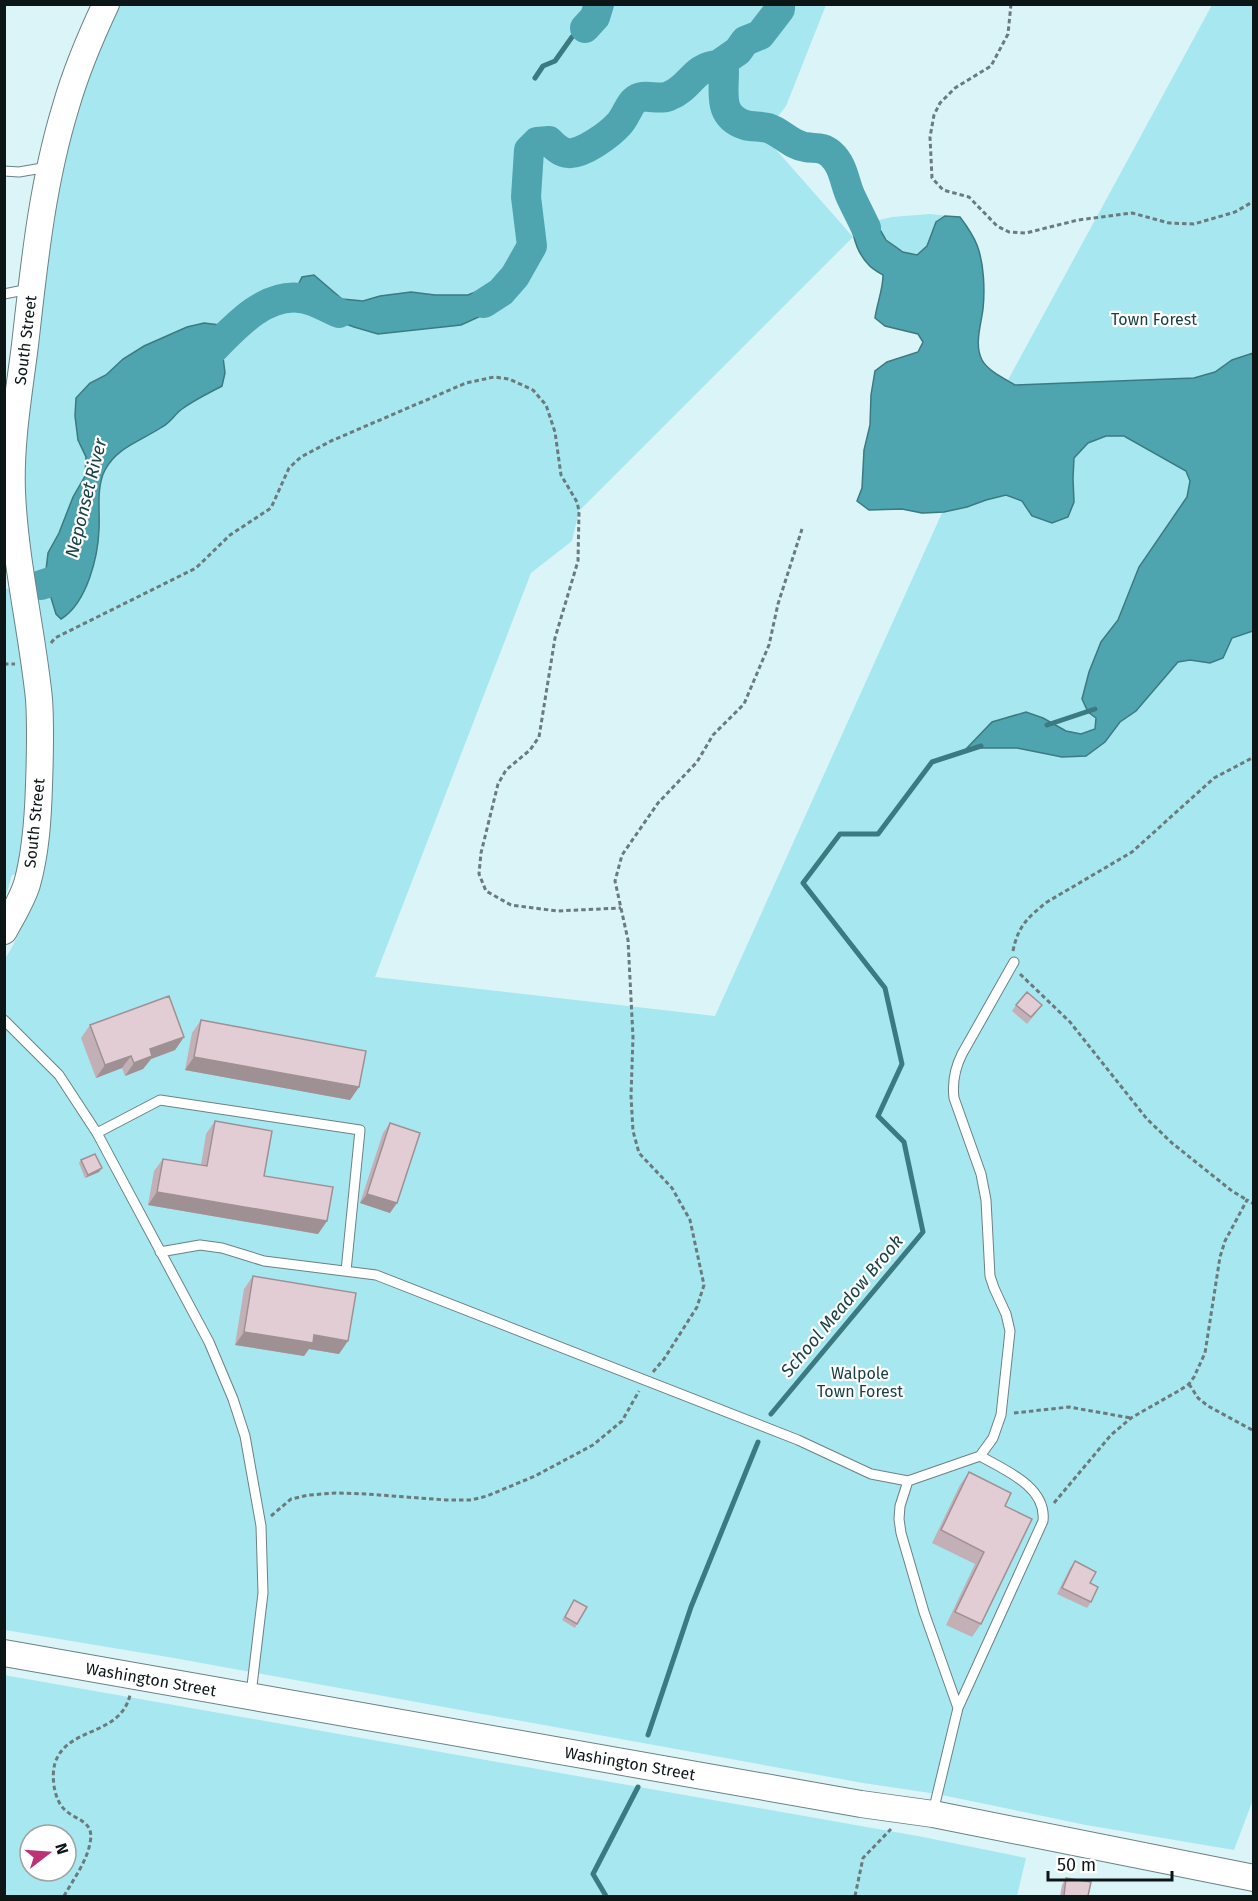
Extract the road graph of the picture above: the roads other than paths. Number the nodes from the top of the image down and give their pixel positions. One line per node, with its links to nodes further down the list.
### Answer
1 (106, 4): 2 (main road, South Street)
2 (50, 166): 3 (lane); 4 (main road, South Street)
3 (4, 171)
4 (32, 288): 5 (lane); 6 (main road, South Street)
5 (4, 294)
6 (4, 931)
7 (1014, 962): 12 (lane)
8 (4, 1020): 9 (lane)
9 (97, 1133): 10 (lane); 11 (lane)
10 (160, 1252): 11 (lane); 15 (lane)
11 (346, 1272): 13 (lane)
12 (980, 1456): 13 (lane); 16 (lane)
13 (908, 1481): 16 (lane)
14 (4, 1653): 15 (main road, Washington Street)
15 (251, 1696): 17 (main road, Washington Street)
16 (958, 1708): 17 (lane)
17 (933, 1814): 18 (main road, Washington Street)
18 (1254, 1878)

